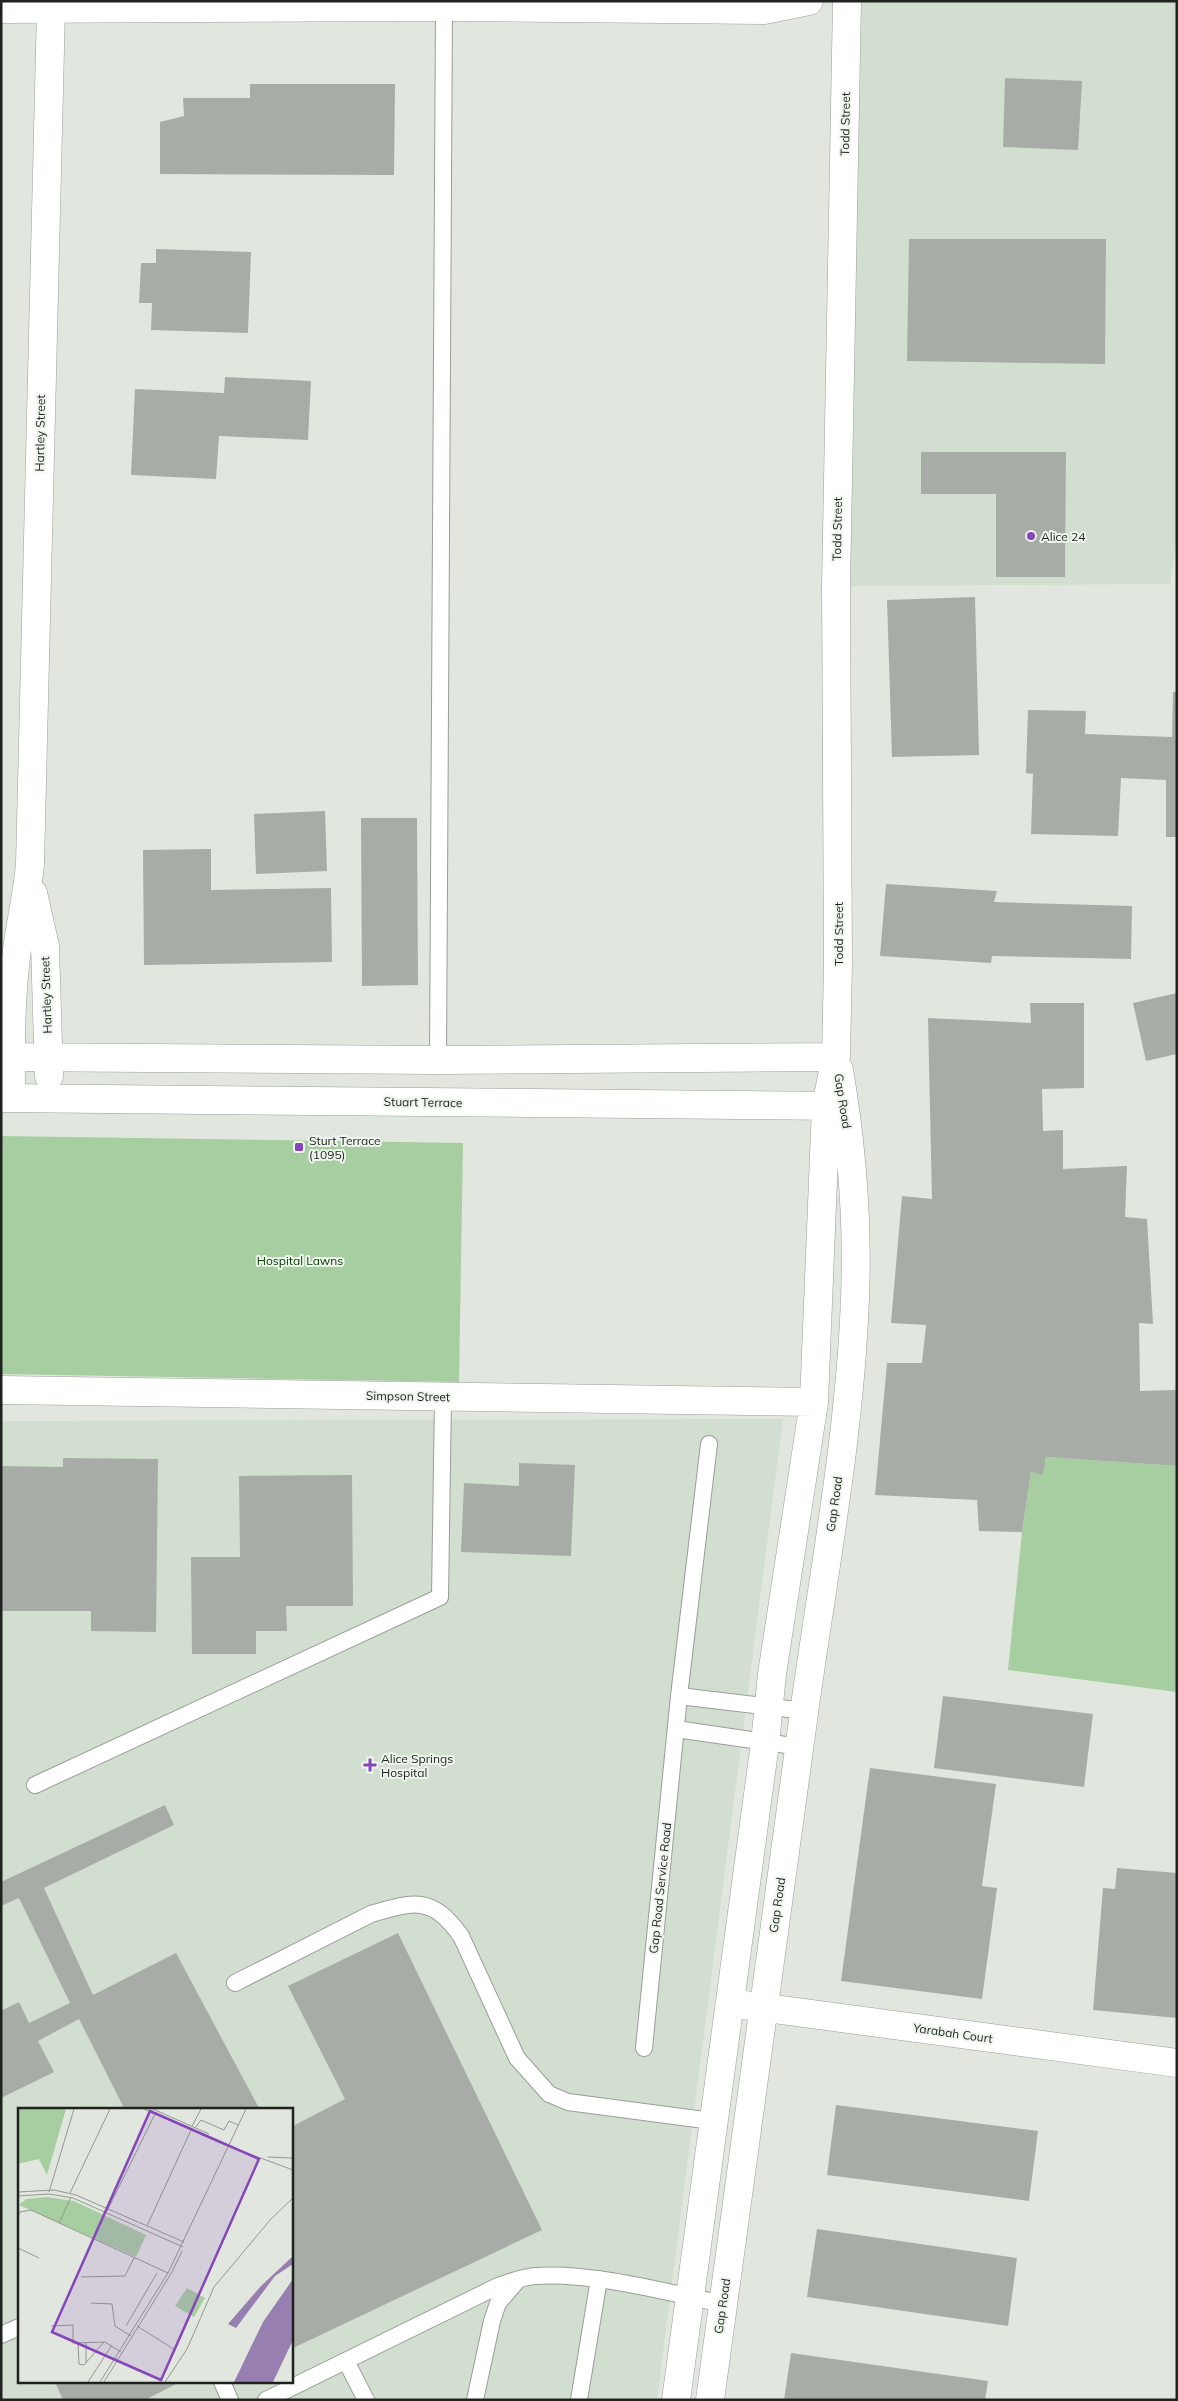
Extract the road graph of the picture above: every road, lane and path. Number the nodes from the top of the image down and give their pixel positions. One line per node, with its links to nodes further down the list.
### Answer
1 (809, 1): 4 (street)
2 (847, 1): 8 (street, Todd Street)
3 (51, 5): 4 (street); 5 (street); 6 (street, Hartley Street)
4 (444, 7): 10 (lane)
5 (1, 9)
6 (30, 864): 7 (street, Hartley Street); 9 (street, Hartley Street)
7 (6, 1057): 9 (street); 11 (street, Hartley Street)
8 (836, 1057): 10 (street); 13 (street, Gap Road)
9 (49, 1058): 10 (street); 12 (street, Hartley Street)
10 (438, 1060)
11 (6, 1098): 12 (street, Stuart Terrace)
12 (49, 1098): 13 (street, Stuart Terrace)
13 (835, 1106): 16 (street, Gap Road); 20 (street, Gap Road)
14 (1, 1390): 15 (street, Simpson Street)
15 (443, 1396): 16 (street, Simpson Street); 24 (lane)
16 (814, 1402): 19 (street, Gap Road)
17 (709, 1444): 18 (lane, Gap Road Service Road)
18 (679, 1696): 19 (lane); 21 (lane, Gap Road Service Road)
19 (769, 1707): 20 (lane); 22 (street, Gap Road)
20 (805, 1711): 23 (street, Gap Road)
21 (676, 1729): 22 (lane); 28 (lane, Gap Road Service Road)
22 (765, 1743): 23 (lane); 26 (street, Gap Road)
23 (800, 1747): 27 (street, Gap Road)
24 (35, 1785)
25 (235, 1983): 30 (lane)
26 (730, 2004): 27 (street, Yarabah Court); 30 (street, Gap Road)
27 (762, 2008): 29 (street, Yarabah Court); 31 (street, Gap Road)
28 (644, 2048)
29 (1177, 2063)
30 (712, 2121): 31 (street); 34 (street, Gap Road)
31 (747, 2125): 35 (street, Gap Road)
32 (518, 2279): 33 (lane); 38 (lane); 43 (lane)
33 (598, 2279): 34 (lane); 44 (lane)
34 (689, 2297): 35 (lane); 45 (street, Gap Road)
35 (723, 2304): 46 (street, Gap Road)
36 (18, 2327): 37 (lane)
37 (1, 2335)
38 (346, 2361): 40 (lane); 42 (lane)
39 (223, 2384): 41 (lane)
40 (276, 2398)
41 (230, 2400)
42 (366, 2400)
43 (475, 2400)
44 (579, 2400)
45 (676, 2400)
46 (710, 2400)

